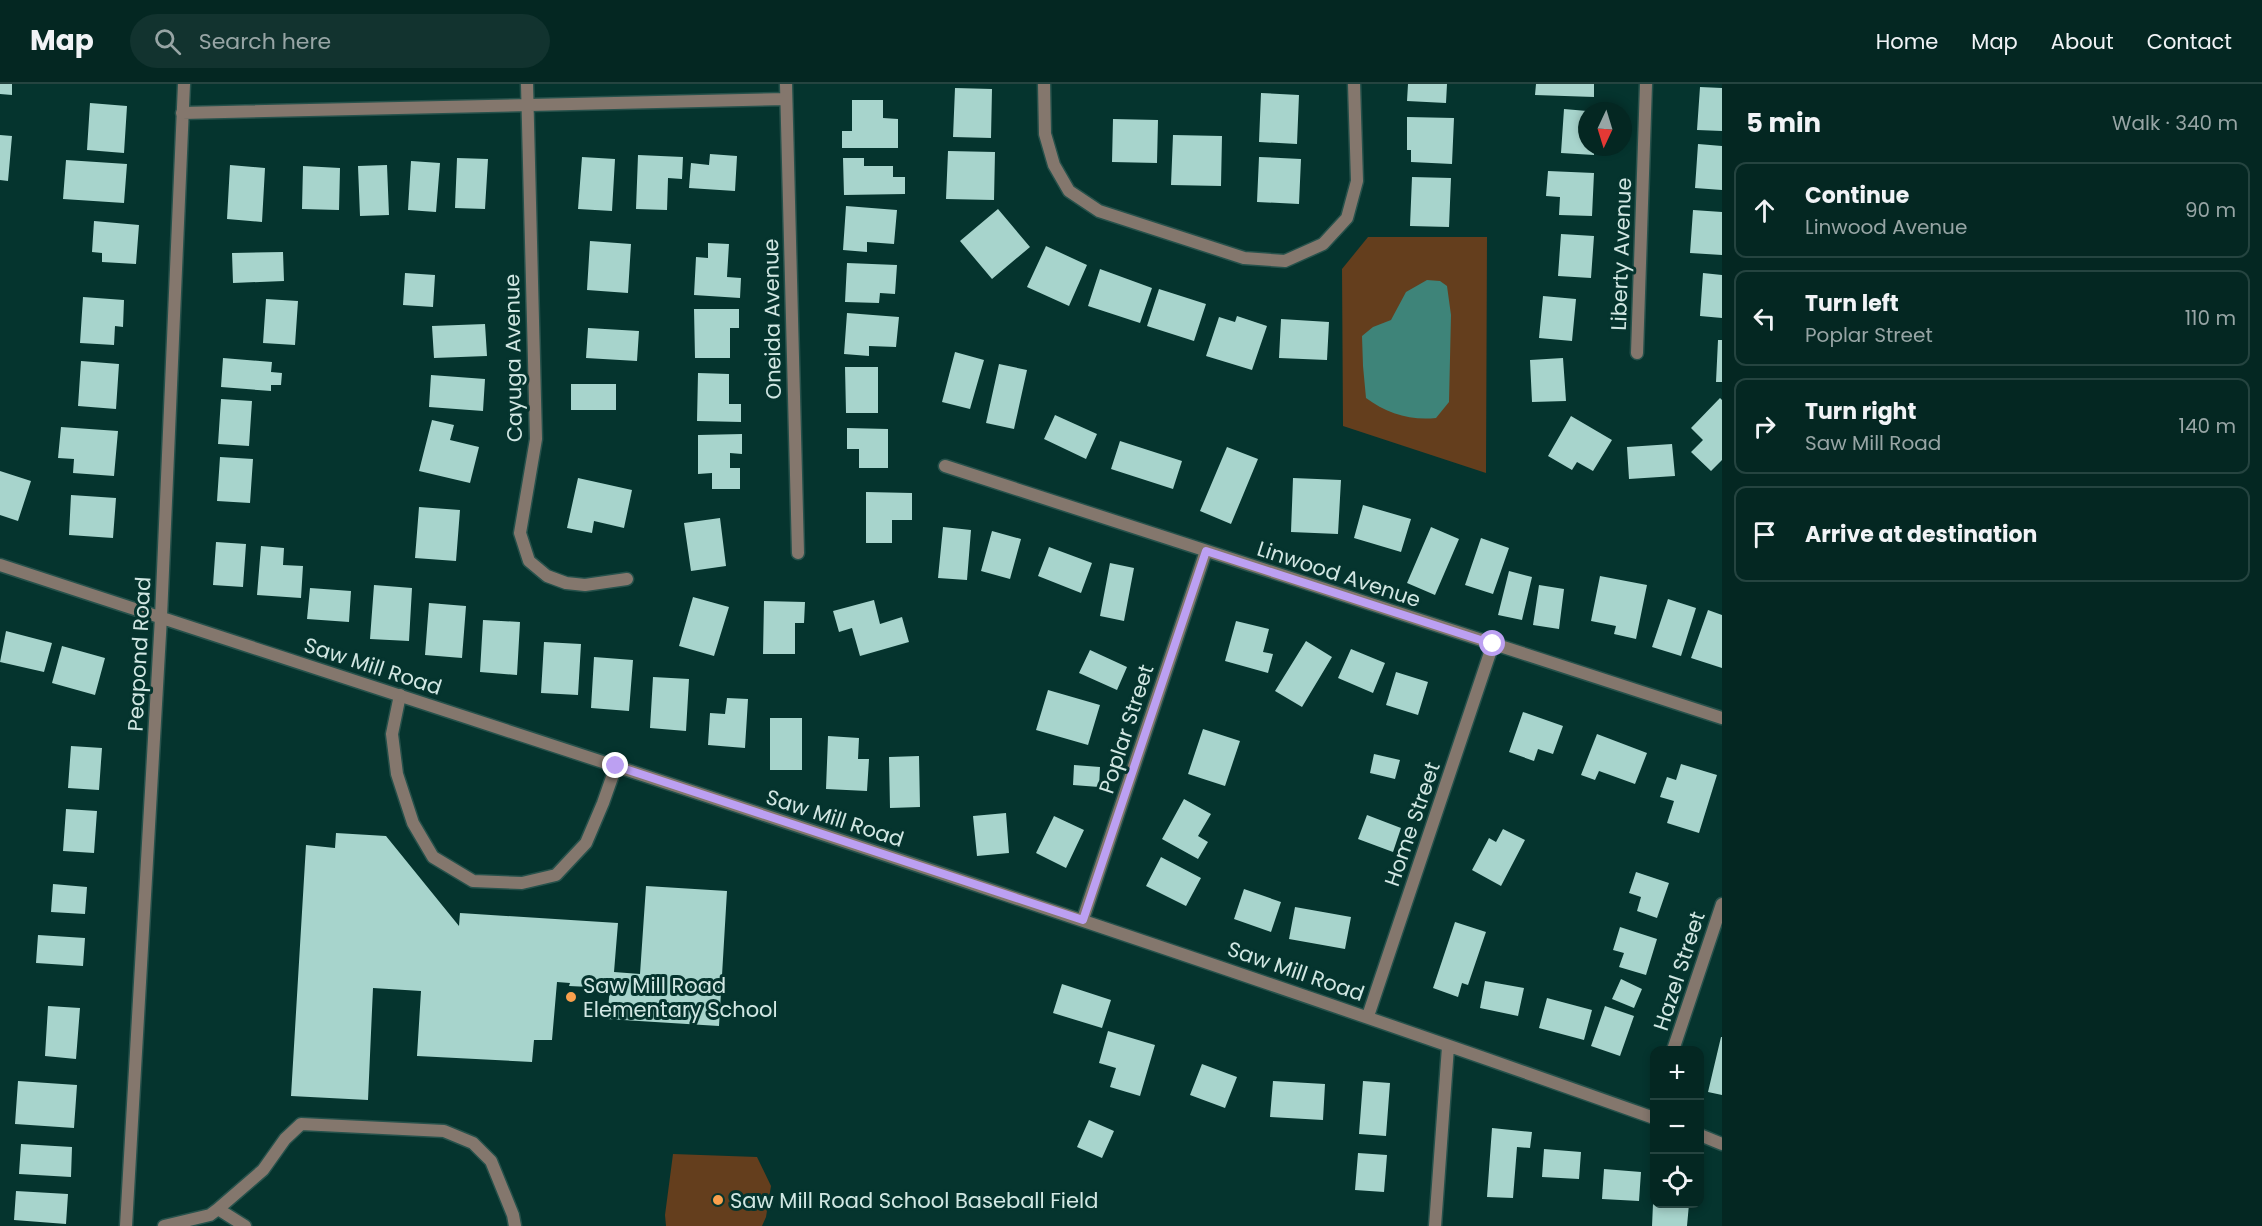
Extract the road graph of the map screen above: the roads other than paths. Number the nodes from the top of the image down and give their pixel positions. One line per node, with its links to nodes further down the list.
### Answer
1 (184, 84): 9 (street, Peapond Road)
2 (528, 84): 8 (street, Cayuga Avenue)
3 (786, 84): 7 (street, Oneida Avenue)
4 (1044, 84): 5 (street)
5 (1354, 84)
6 (1646, 84): 10 (street, Liberty Avenue)
7 (786, 99): 8 (street); 13 (street, Oneida Avenue)
8 (528, 104): 9 (street); 15 (street, Cayuga Avenue)
9 (182, 113): 16 (street, Peapond Road)
10 (1637, 353)
11 (945, 466): 12 (street, Linwood Avenue)
12 (1206, 551): 17 (street, Linwood Avenue); 22 (street, Poplar Street)
13 (798, 553)
14 (0, 564): 16 (street, Saw Mill Road)
15 (627, 579)
16 (161, 618): 18 (street, Saw Mill Road); 30 (street, Peapond Road)
17 (1493, 644): 19 (street, Linwood Avenue); 23 (street, Home Street)
18 (400, 695): 20 (street, Saw Mill Road); 20 (street)
19 (1722, 718)
20 (616, 766): 22 (street, Saw Mill Road)
21 (1722, 904): 24 (street, Hazel Street)
22 (1083, 920): 23 (street, Saw Mill Road)
23 (1368, 1016): 25 (street, Saw Mill Road)
24 (1674, 1046)
25 (1448, 1047): 26 (street, Saw Mill Road); 34 (street)
26 (1650, 1113)
27 (1704, 1137): 28 (street)
28 (1722, 1144)
29 (218, 1209): 31 (street); 32 (street); 33 (street)
30 (126, 1226)
31 (164, 1226)
32 (245, 1226)
33 (515, 1226)
34 (1435, 1226)

